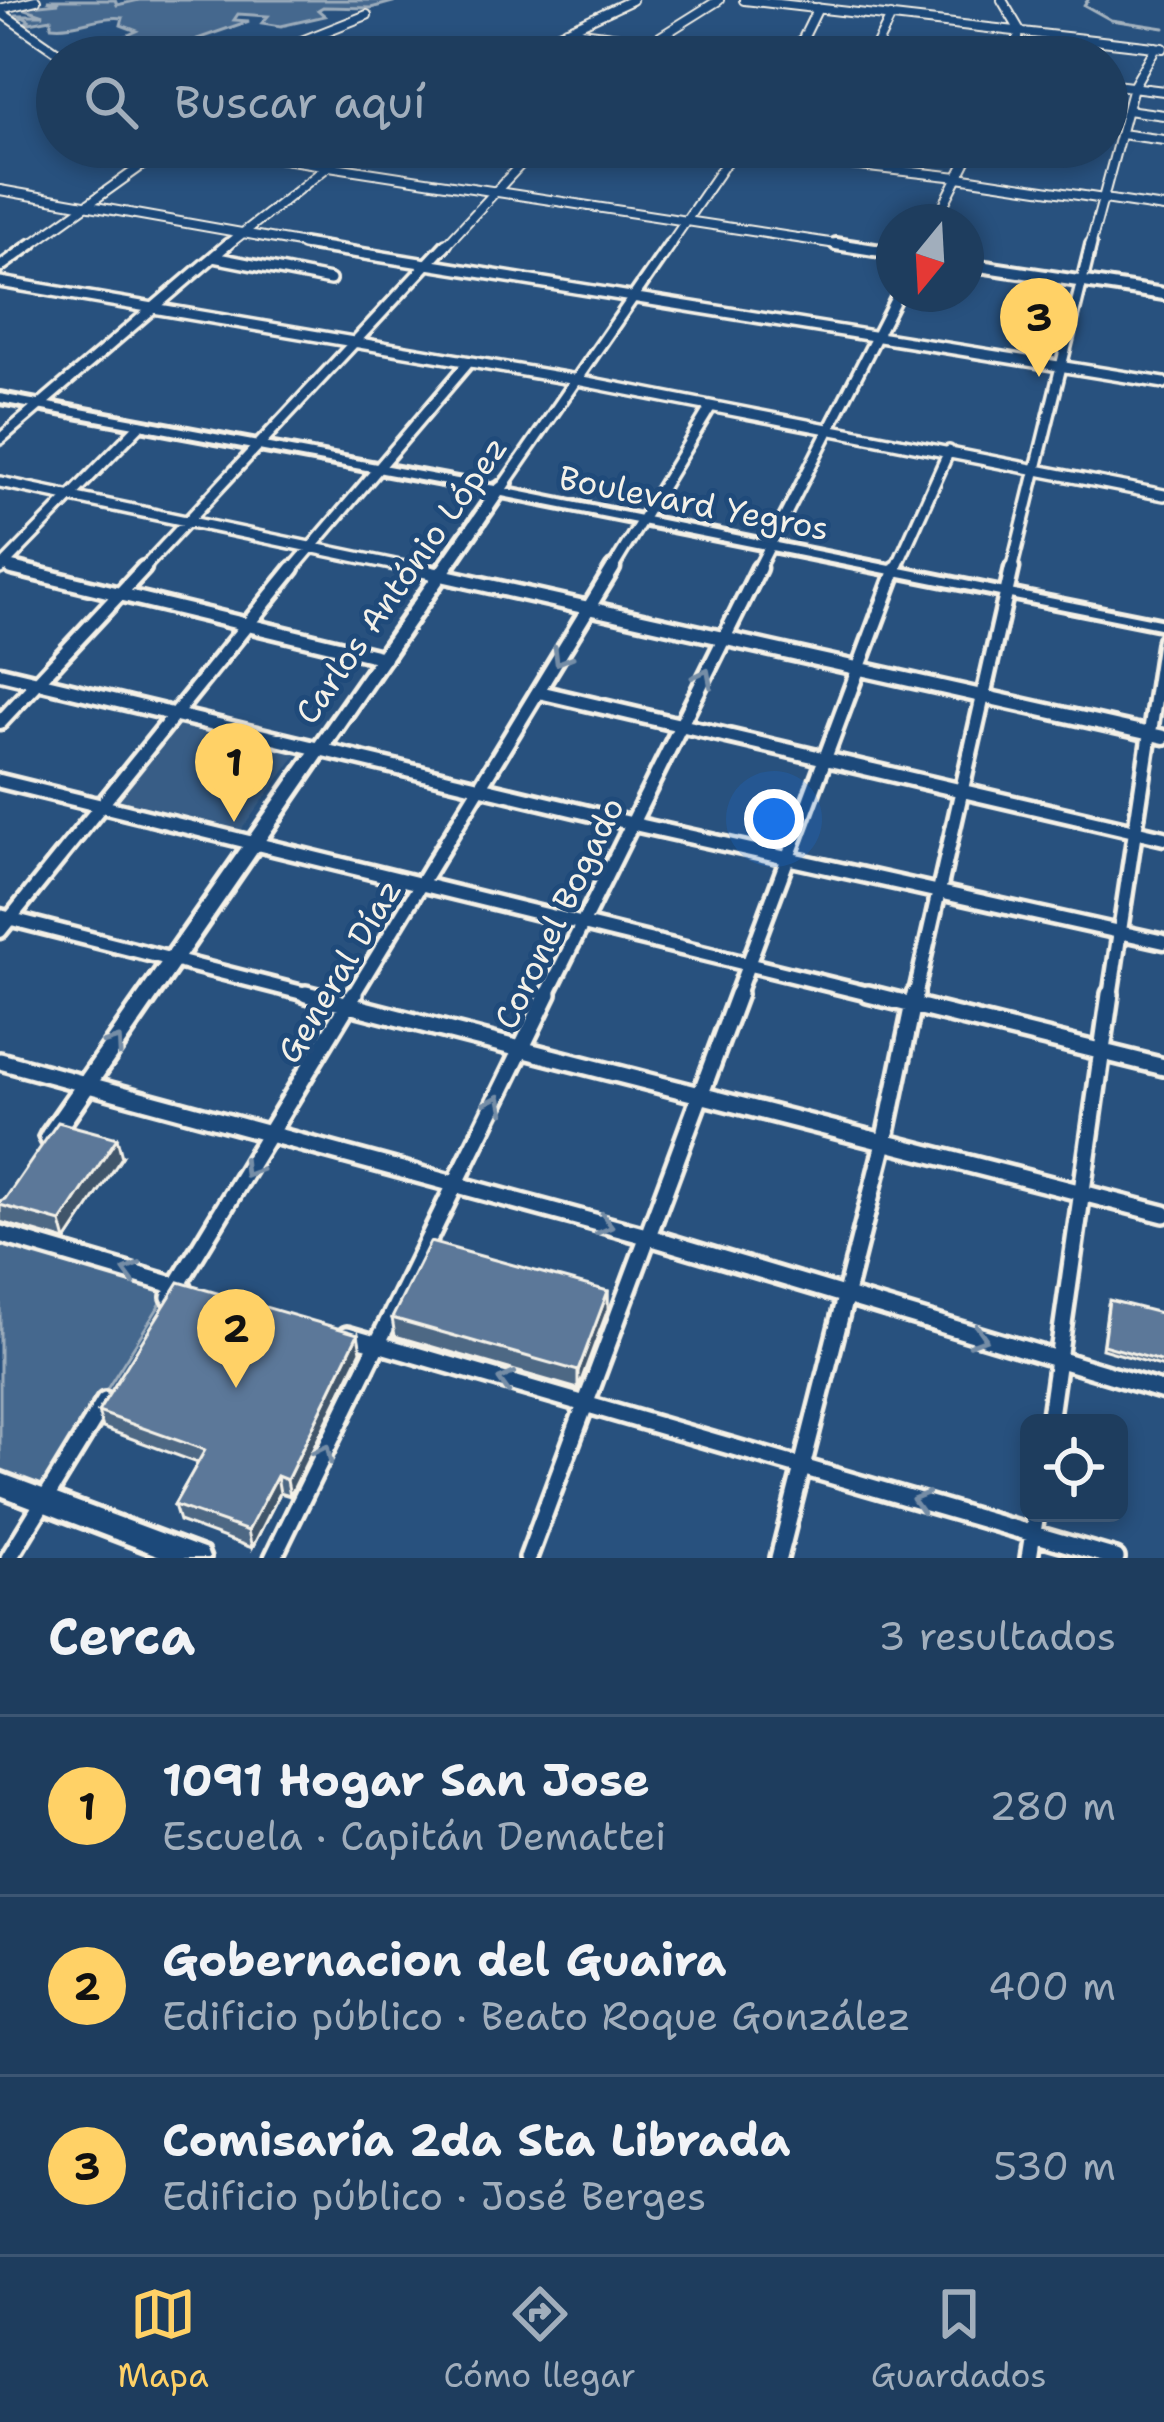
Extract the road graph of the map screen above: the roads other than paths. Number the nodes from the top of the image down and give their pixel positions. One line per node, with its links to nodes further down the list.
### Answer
1 (36, 0): 7 (street)
2 (632, 0): 11 (street)
3 (719, 0): 16 (street)
4 (744, 0): 6 (street)
5 (1002, 0): 10 (street)
6 (818, 8): 9 (street); 17 (street)
7 (0, 11): 12 (street)
8 (367, 15): 13 (street)
9 (891, 16): 10 (street); 18 (street)
10 (1019, 29): 19 (street); 20 (street)
11 (567, 31): 14 (street); 15 (street)
12 (36, 36)
13 (314, 36)
14 (556, 36)
15 (600, 36)
16 (665, 36)
17 (804, 36)
18 (882, 36)
19 (1018, 36)
20 (1071, 36)
21 (1128, 44): 22 (street)
22 (1160, 48): 24 (street)
23 (1128, 86): 24 (street)
24 (1133, 87): 25 (street); 26 (street)
25 (1164, 91)
26 (1128, 106)
27 (1128, 110): 28 (street)
28 (1164, 115)
29 (1128, 140): 30 (street)
30 (1164, 140)
31 (139, 168): 44 (street)
32 (324, 168): 47 (street)
33 (339, 168): 41 (street)
34 (520, 168): 41 (street)
35 (723, 168): 46 (street, Carlos António López)
36 (884, 168): 39 (street)
37 (962, 168): 39 (street)
38 (1109, 168): 42 (street)
39 (958, 177): 42 (street); 43 (street)
40 (2, 192): 44 (street)
41 (498, 194): 46 (street); 50 (street)
42 (1102, 198): 45 (street); 55 (street)
43 (944, 204)
44 (85, 207): 47 (street); 51 (street)
45 (1164, 208)
46 (687, 221): 48 (street); 57 (street, Carlos António López)
47 (240, 234): 49 (street); 50 (street)
48 (876, 250)
49 (213, 257): 53 (street); 58 (street)
50 (424, 264): 57 (street); 61 (street)
51 (0, 267)
52 (984, 267): 55 (street)
53 (330, 280)
54 (0, 282): 58 (street)
55 (1082, 282): 56 (street); 63 (street)
56 (1164, 294)
57 (637, 296): 60 (street); 64 (street, Carlos António López)
58 (153, 308): 61 (street); 68 (street)
59 (889, 312): 60 (street, Coronel Bogado)
60 (878, 335): 63 (street); 71 (street, Coronel Bogado)
61 (352, 341): 62 (street); 73 (street)
62 (469, 362): 64 (street); 75 (street)
63 (1062, 366): 65 (street); 76 (street)
64 (577, 380): 69 (street); 78 (street, Carlos António López)
65 (1164, 383)
66 (0, 387): 68 (main road, Boulevard Yegros)
67 (0, 398): 68 (main road, Boulevard Yegros)
68 (43, 401): 70 (main road, Boulevard Yegros); 72 (street); 73 (main road, Boulevard Yegros)
69 (710, 408): 71 (street); 81 (street, General Díaz)
70 (140, 425): 73 (main road, Boulevard Yegros); 80 (street)
71 (830, 429): 74 (street); 83 (street, Coronel Bogado)
72 (0, 439)
73 (258, 442): 75 (main road, Boulevard Yegros); 82 (street)
74 (949, 451): 76 (street); 85 (street)
75 (378, 464): 78 (main road, Boulevard Yegros); 84 (street)
76 (1038, 466): 79 (street); 88 (street)
77 (0, 482): 80 (street)
78 (502, 487): 81 (main road, Boulevard Yegros); 87 (main road, Carlos António López)
79 (1164, 495)
80 (71, 498): 82 (street); 86 (street)
81 (646, 516): 83 (main road, Boulevard Yegros); 90 (street, General Díaz)
82 (183, 523): 84 (street); 89 (street)
83 (772, 541): 85 (main road, Boulevard Yegros); 94 (street, Coronel Bogado)
84 (310, 548): 87 (street); 93 (street)
85 (899, 566): 88 (main road, Boulevard Yegros); 97 (street)
86 (1, 567): 89 (street)
87 (441, 576): 90 (street); 96 (main road, Carlos António López)
88 (1009, 588): 91 (main road, Boulevard Yegros); 92 (main road, Boulevard Yegros); 101 (street)
89 (118, 593): 93 (street); 99 (street)
90 (592, 606): 94 (street); 100 (street, General Díaz, one-way to 100)
91 (1164, 614)
92 (1164, 625)
93 (247, 626): 96 (street); 102 (street)
94 (725, 637): 97 (street); 104 (street, Coronel Bogado, one-way to 94)
95 (1164, 640): 105 (street)
96 (384, 658): 107 (main road, Carlos António López)
97 (859, 668): 101 (street); 108 (street)
98 (0, 674): 99 (street)
99 (37, 682): 102 (street); 103 (street)
100 (539, 692): 104 (street); 110 (street, General Díaz)
101 (982, 697): 105 (street); 111 (street)
102 (175, 715): 107 (street); 112 (street)
103 (0, 722)
104 (680, 725): 108 (street); 113 (street, Coronel Bogado)
105 (1148, 733): 106 (street); 114 (street)
106 (1164, 736)
107 (321, 749): 110 (street); 116 (main road, Carlos António López)
108 (825, 758): 111 (street); 117 (street)
109 (0, 781): 112 (street)
110 (482, 786): 113 (street); 118 (street, General Díaz)
111 (958, 790): 114 (street); 119 (street)
112 (101, 806): 116 (street); 120 (street)
113 (634, 824): 117 (street); 121 (street, Coronel Bogado)
114 (1132, 831): 115 (street); 122 (street)
115 (1164, 838)
116 (255, 843): 118 (street); 124 (main road, Carlos António López)
117 (789, 857): 119 (street); 125 (street)
118 (422, 884): 121 (street); 127 (street, General Díaz)
119 (937, 888): 122 (street); 126 (street)
120 (3, 922): 124 (street)
121 (584, 924): 125 (street); 128 (street, Coronel Bogado)
122 (1120, 932): 123 (street); 129 (street)
123 (1164, 941)
124 (173, 961): 127 (street); 132 (main road, Carlos António López, one-way to 124)
125 (749, 965): 126 (street); 133 (street)
126 (911, 1005): 129 (street); 135 (street)
127 (348, 1006): 128 (street); 134 (street, General Díaz)
128 (521, 1051): 133 (street); 137 (street, Coronel Bogado, one-way to 128)
129 (1105, 1052): 131 (street); 138 (street)
130 (0, 1061): 132 (street)
131 (1164, 1067)
132 (87, 1084): 134 (street); 136 (main road, Carlos António López)
133 (699, 1096): 135 (street); 141 (street)
134 (272, 1135): 137 (street); 142 (street, General Díaz, one-way to 142)
135 (884, 1143): 138 (street); 144 (street)
136 (38, 1156)
137 (455, 1185): 141 (street, one-way to 141); 147 (street, Coronel Bogado)
138 (1084, 1194): 139 (street); 148 (street)
139 (1164, 1214)
140 (0, 1234): 142 (street, one-way to 140)
141 (646, 1236): 144 (street); 151 (street)
142 (177, 1286): 143 (street); 145 (street, General Díaz)
143 (199, 1292)
144 (843, 1296): 148 (street, one-way to 148); 153 (street)
145 (165, 1305)
146 (332, 1330): 147 (street)
147 (376, 1343): 151 (street, one-way to 147); 160 (street, Coronel Bogado, one-way to 147)
148 (1059, 1361): 150 (street); 152 (street)
149 (116, 1383): 155 (street)
150 (1164, 1391)
151 (582, 1403): 153 (street); 161 (street)
152 (1050, 1414)
153 (802, 1467): 157 (street, one-way to 153); 162 (street)
154 (0, 1484): 155 (main road)
155 (43, 1501): 158 (street); 159 (main road)
156 (1035, 1522): 157 (street)
157 (1033, 1534): 163 (street); 164 (street)
158 (9, 1558)
159 (196, 1558)
160 (273, 1558)
161 (528, 1558)
162 (779, 1558)
163 (1029, 1558)
164 (1116, 1558)

